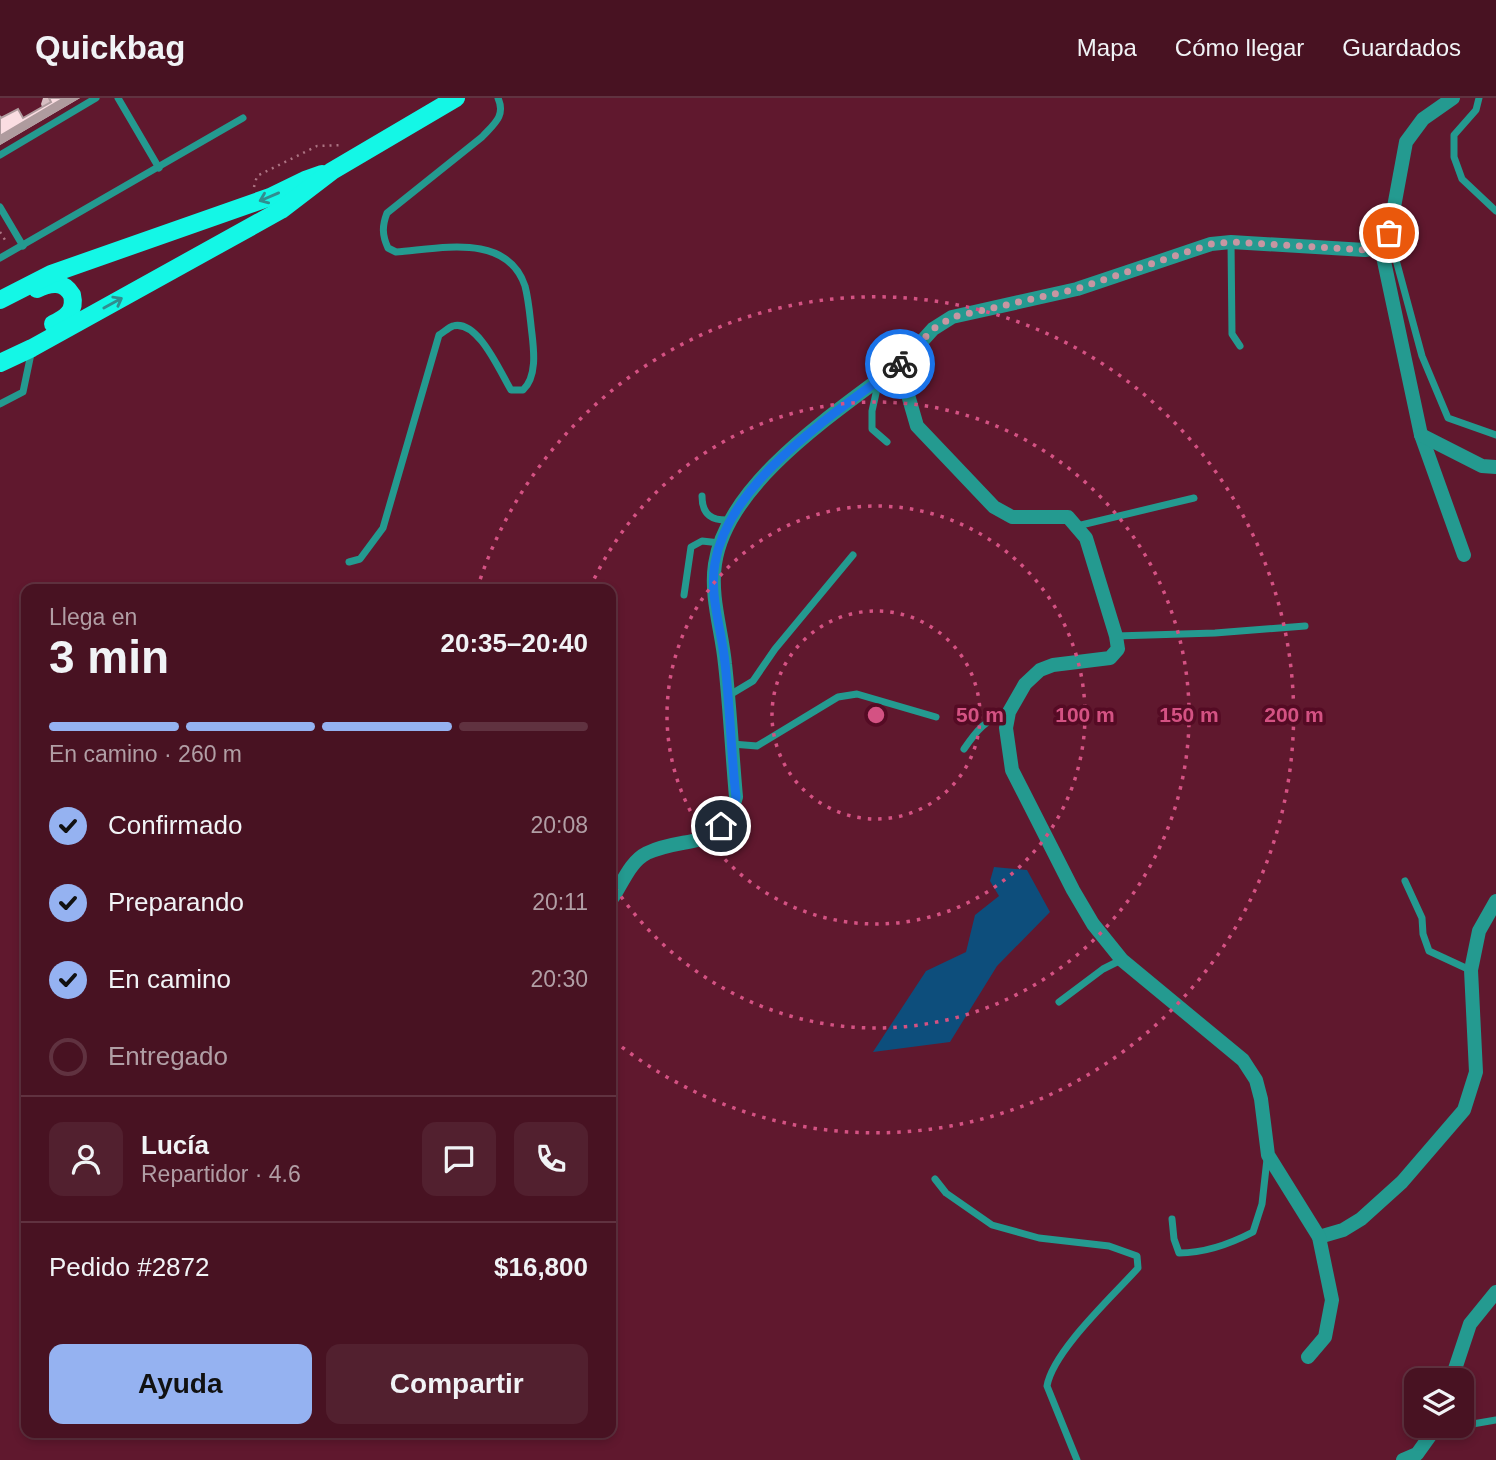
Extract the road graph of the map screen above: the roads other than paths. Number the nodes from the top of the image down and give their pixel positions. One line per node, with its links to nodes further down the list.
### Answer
1 (96, 98): 8 (lane)
2 (118, 98): 9 (lane)
3 (456, 98): 10 (main road)
4 (498, 98): 38 (lane)
5 (1453, 98): 13 (street)
6 (1479, 98): 12 (lane)
7 (243, 118): 9 (lane)
8 (0, 155)
9 (159, 168): 15 (lane)
10 (332, 171): 18 (main road, one-way to 18); 21 (main road, one-way to 10)
11 (0, 207): 15 (lane)
12 (1496, 211)
13 (1389, 233): 16 (street); 28 (lane)
14 (1231, 242): 16 (street); 20 (lane); 23 (street)
15 (23, 246): 17 (lane)
16 (1381, 247): 27 (street)
17 (0, 258)
18 (0, 300)
19 (0, 308): 22 (main road)
20 (1240, 346)
21 (32, 348): 24 (main road); 26 (lane)
22 (0, 351)
23 (906, 359): 25 (street); 34 (street)
24 (0, 363)
25 (879, 380): 29 (lane); 33 (street)
26 (0, 404)
27 (1422, 435): 30 (street); 37 (street)
28 (1496, 435)
29 (887, 442)
30 (1496, 467)
31 (702, 496): 33 (lane)
32 (1194, 498): 34 (lane)
33 (731, 520): 35 (street)
34 (1076, 526): 41 (street)
35 (720, 543): 39 (lane); 42 (street)
36 (853, 555): 42 (lane)
37 (1464, 555)
38 (349, 562)
39 (684, 595)
40 (1306, 626): 41 (lane)
41 (1116, 636): 43 (street)
42 (728, 696): 45 (street)
43 (1009, 712): 46 (lane); 50 (street)
44 (936, 717): 45 (lane)
45 (731, 744): 48 (street)
46 (964, 749)
47 (1405, 881): 51 (lane)
48 (616, 892)
49 (1496, 901): 51 (street)
50 (1122, 960): 52 (lane); 53 (street)
51 (1471, 970): 56 (street)
52 (1059, 1002)
53 (1268, 1154): 55 (lane); 56 (street)
54 (935, 1180): 64 (lane)
55 (1172, 1219)
56 (1319, 1237): 58 (street)
57 (1496, 1292): 59 (street)
58 (1308, 1357)
59 (1455, 1368)
60 (1496, 1420): 61 (lane)
61 (1474, 1424)
62 (1430, 1438): 63 (street)
63 (1417, 1457): 65 (street)
64 (1077, 1460)
65 (1403, 1460)

